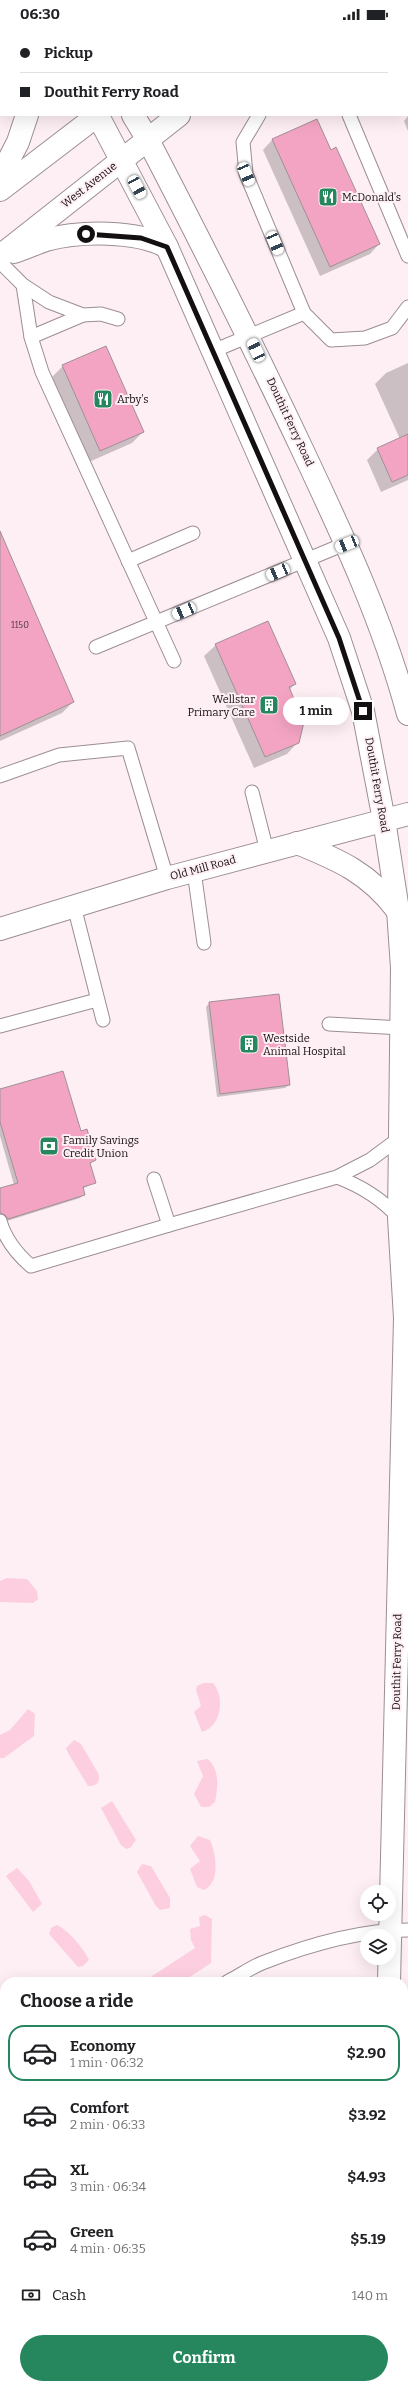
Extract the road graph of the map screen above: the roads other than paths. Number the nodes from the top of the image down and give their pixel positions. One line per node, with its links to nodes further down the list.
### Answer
1 (27, 116): 10 (street)
2 (97, 116): 11 (street)
3 (99, 116): 9 (street, Douthit Ferry Road)
4 (134, 116): 8 (street, Douthit Ferry Road)
5 (178, 116): 8 (street, West Avenue)
6 (258, 116): 18 (lane)
7 (349, 116): 13 (lane)
8 (148, 140): 9 (street, West Avenue); 21 (street, Douthit Ferry Road)
9 (122, 160): 12 (street, Douthit Ferry Road); 14 (street, West Avenue)
10 (0, 177)
11 (0, 190)
12 (167, 247): 14 (street); 23 (street, Douthit Ferry Road)
13 (408, 256)
14 (0, 257)
15 (0, 262): 16 (lane)
16 (23, 285): 19 (lane); 22 (lane)
17 (408, 307): 18 (lane)
18 (304, 313): 21 (lane)
19 (83, 315): 20 (lane); 22 (lane)
20 (118, 319)
21 (249, 336): 23 (lane); 25 (street, Douthit Ferry Road)
22 (31, 337): 26 (lane)
23 (213, 351): 27 (street, Douthit Ferry Road)
24 (193, 533): 26 (lane)
25 (347, 544): 27 (lane); 31 (street, Douthit Ferry Road)
26 (128, 561): 28 (lane)
27 (306, 561): 28 (lane); 35 (street, Douthit Ferry Road)
28 (157, 622): 29 (lane); 30 (lane)
29 (96, 647)
30 (174, 661)
31 (408, 714)
32 (0, 776): 39 (lane)
33 (252, 792): 37 (lane)
34 (408, 814): 35 (street, Old Mill Road)
35 (384, 820): 36 (street, Old Mill Road); 41 (street, Douthit Ferry Road)
36 (297, 843): 37 (street, Old Mill Road); 41 (street)
37 (267, 851): 38 (street, Old Mill Road)
38 (194, 871): 39 (street, Old Mill Road); 43 (lane)
39 (168, 878): 40 (street, Old Mill Road)
40 (74, 906): 42 (street, Old Mill Road); 44 (lane)
41 (398, 910): 48 (street, Douthit Ferry Road)
42 (0, 929)
43 (204, 943)
44 (97, 1000): 45 (lane); 47 (lane)
45 (104, 1020)
46 (329, 1024): 48 (lane)
47 (0, 1026)
48 (402, 1028): 49 (street, Douthit Ferry Road)
49 (401, 1136): 50 (lane); 52 (street, Douthit Ferry Road)
50 (336, 1177): 52 (lane); 54 (lane)
51 (154, 1179): 54 (lane)
52 (399, 1218): 55 (street, Douthit Ferry Road)
53 (0, 1221): 54 (lane)
54 (169, 1225)
55 (406, 1311): 56 (street, Douthit Ferry Road)
56 (399, 1930): 57 (lane); 58 (street, Douthit Ferry Road)
57 (237, 1977)
58 (390, 1977)

